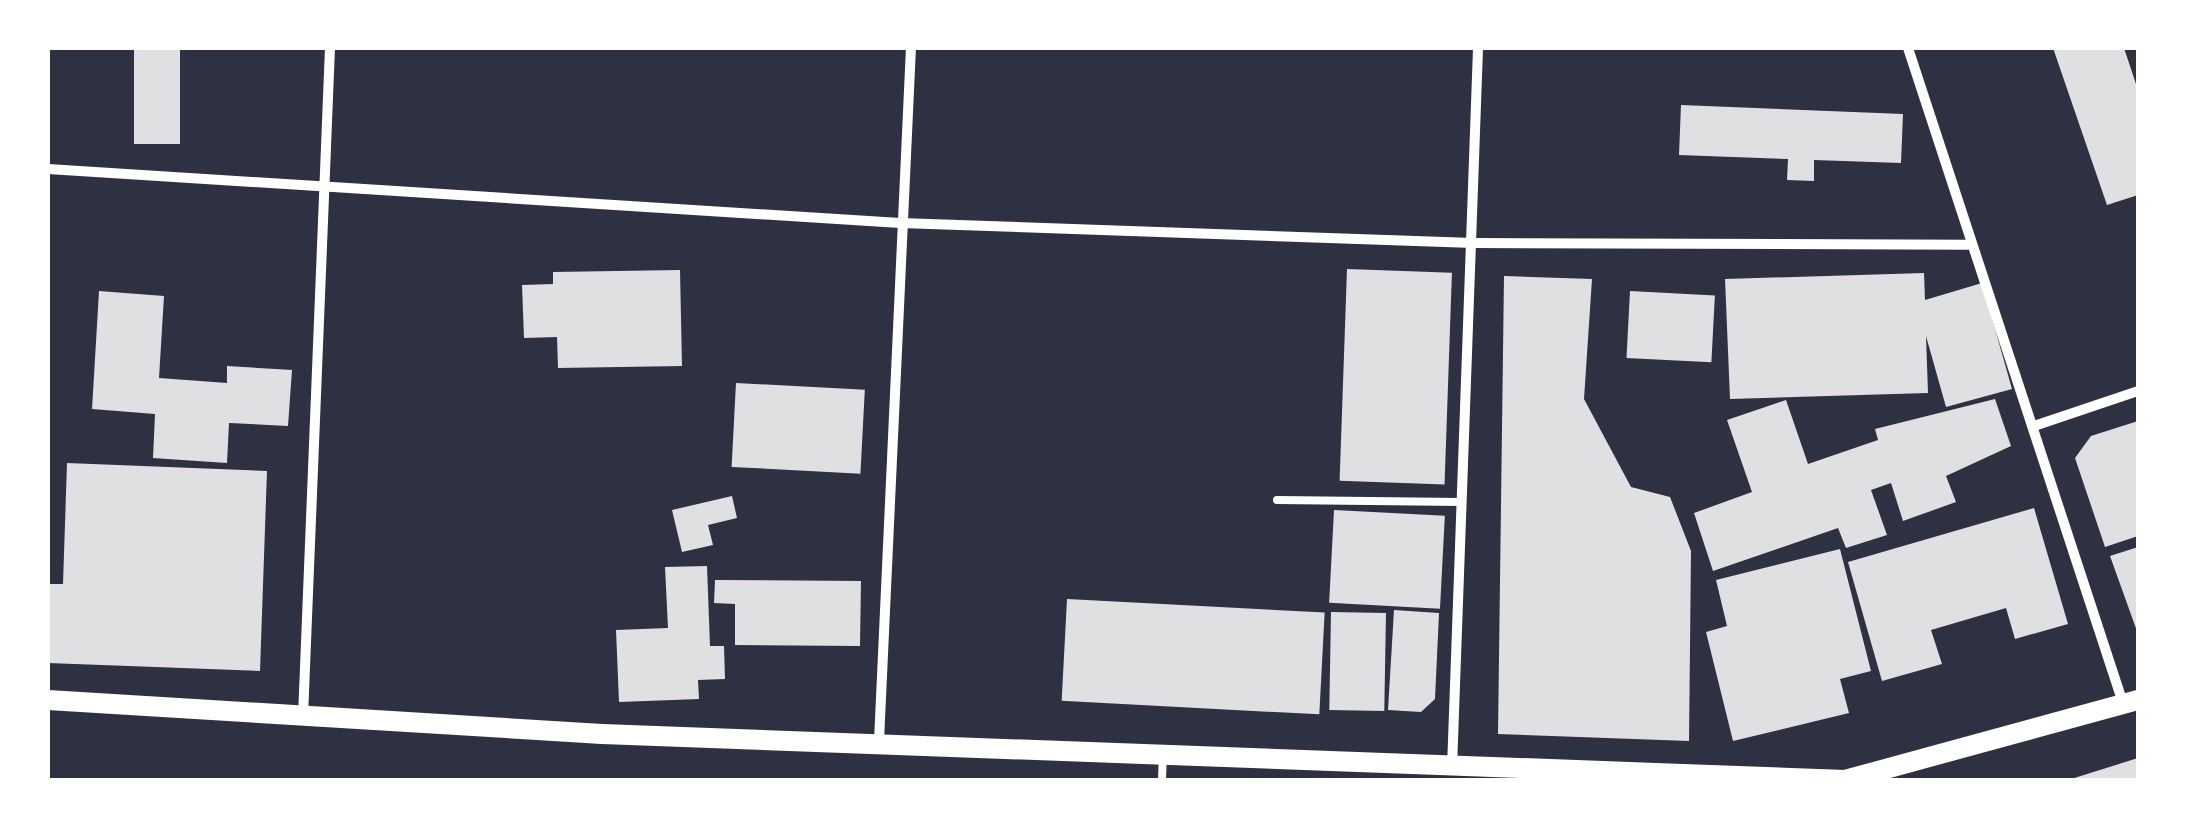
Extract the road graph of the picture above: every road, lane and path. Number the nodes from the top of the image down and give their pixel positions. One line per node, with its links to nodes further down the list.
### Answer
1 (330, 48): 6 (street)
2 (911, 48): 7 (street)
3 (1478, 48): 8 (street)
4 (1908, 48): 9 (street)
5 (48, 169): 6 (street)
6 (324, 190): 7 (street); 16 (street)
7 (900, 224): 8 (street); 17 (street)
8 (1474, 243): 9 (street); 13 (street)
9 (1968, 244): 11 (street)
10 (2138, 391): 11 (street)
11 (2037, 425): 15 (street)
12 (1277, 500): 13 (lane)
13 (1463, 502): 19 (street)
14 (48, 700): 16 (main road)
15 (2131, 703): 21 (main road)
16 (303, 718): 17 (main road)
17 (879, 742): 18 (main road)
18 (1163, 755): 19 (main road); 20 (lane)
19 (1452, 769): 21 (main road)
20 (1162, 780)
21 (1845, 780)

